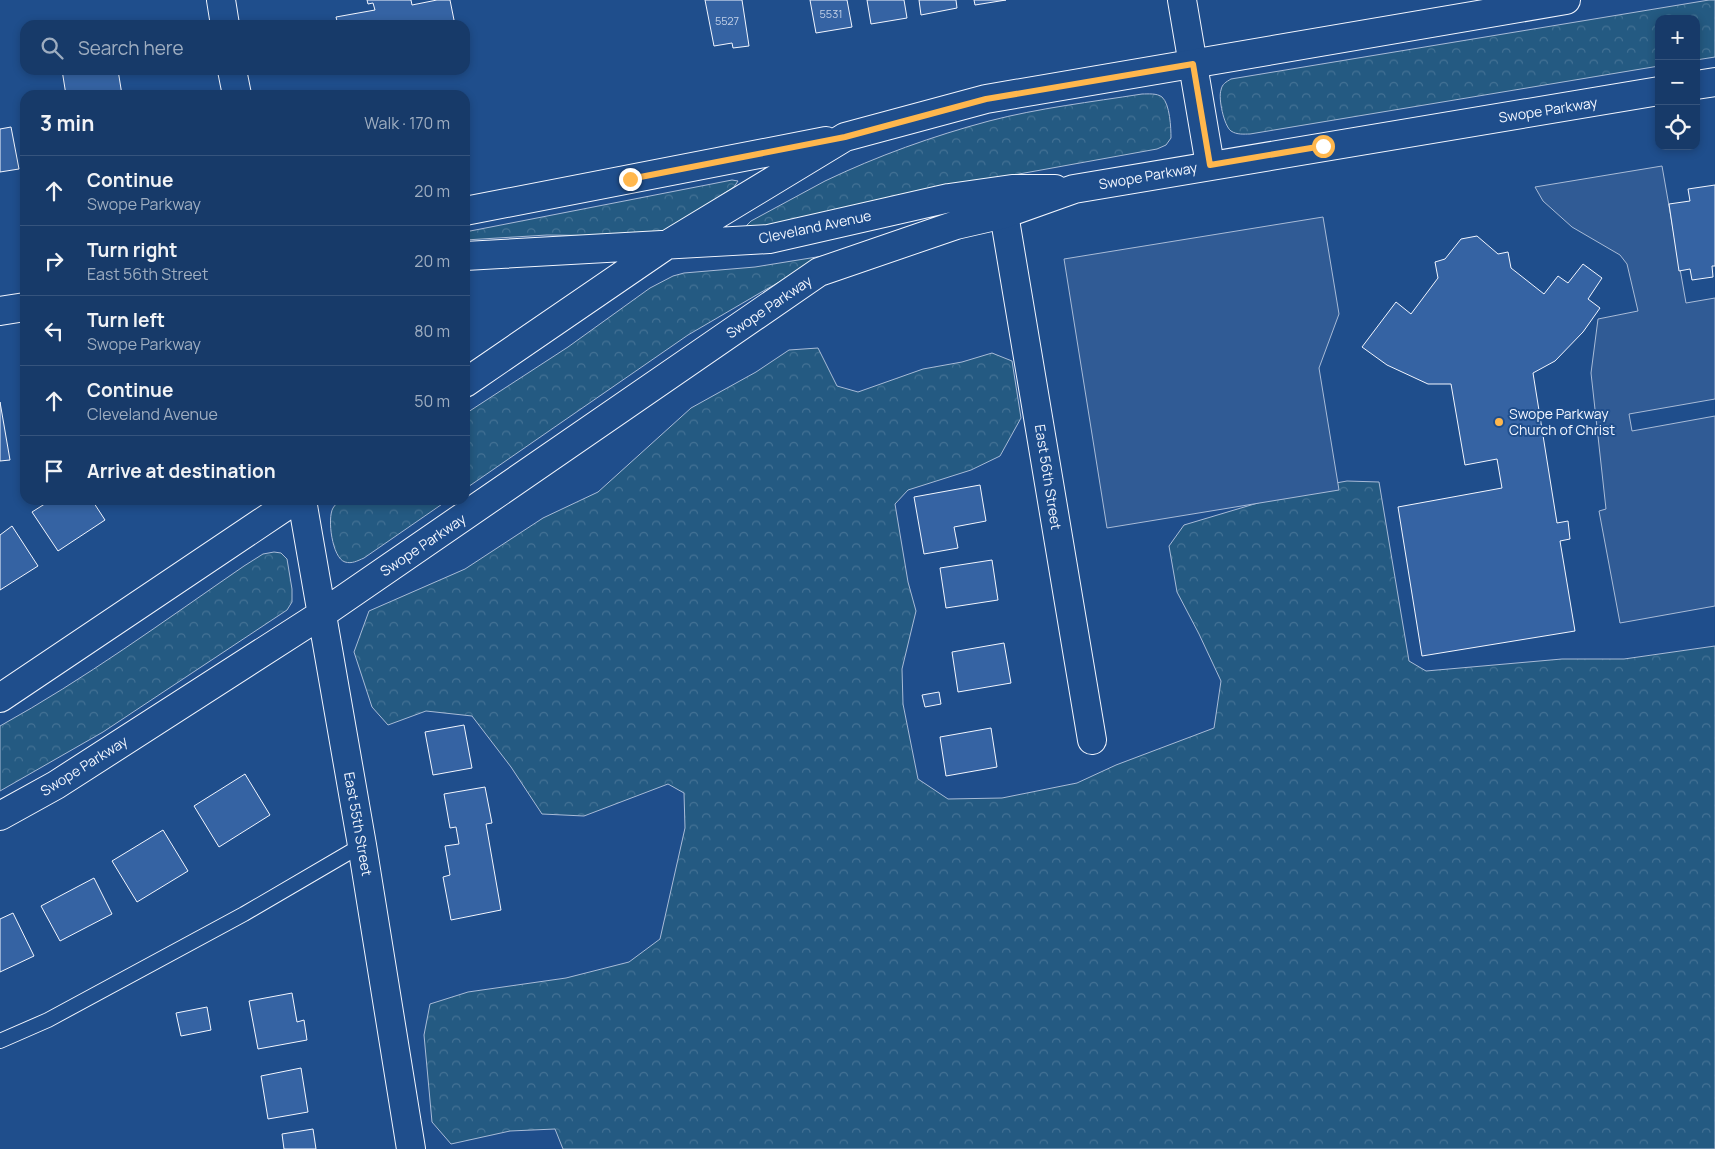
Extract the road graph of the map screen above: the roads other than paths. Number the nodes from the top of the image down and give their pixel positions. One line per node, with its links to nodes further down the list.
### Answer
1 (221, 0): 4 (main road)
2 (1182, 0): 5 (main road)
3 (1566, 0): 5 (main road)
4 (224, 20)
5 (1193, 64): 11 (main road); 12 (main road)
6 (233, 75): 9 (main road)
7 (1715, 82): 8 (main road)
8 (1700, 85)
9 (236, 90)
10 (1655, 93): 12 (main road, Swope Parkway)
11 (845, 137): 14 (main road); 16 (main road)
12 (1210, 165): 13 (main road, Swope Parkway)
13 (1074, 189): 15 (main road, Swope Parkway); 16 (main road, Cleveland Avenue)
14 (470, 210)
15 (1004, 214): 23 (main road, Swope Parkway); 25 (main road, East 56th Street)
16 (666, 246): 17 (main road, Cleveland Avenue); 20 (main road)
17 (470, 256)
18 (20, 308): 19 (main road)
19 (0, 311)
20 (470, 381)
21 (288, 505): 24 (main road)
22 (303, 505): 23 (main road, East 55th Street)
23 (322, 614): 26 (main road, Swope Parkway); 27 (main road, East 55th Street)
24 (0, 698)
25 (1092, 740)
26 (0, 816)
27 (362, 845): 28 (lane); 29 (main road, East 55th Street)
28 (0, 1042)
29 (411, 1149)

